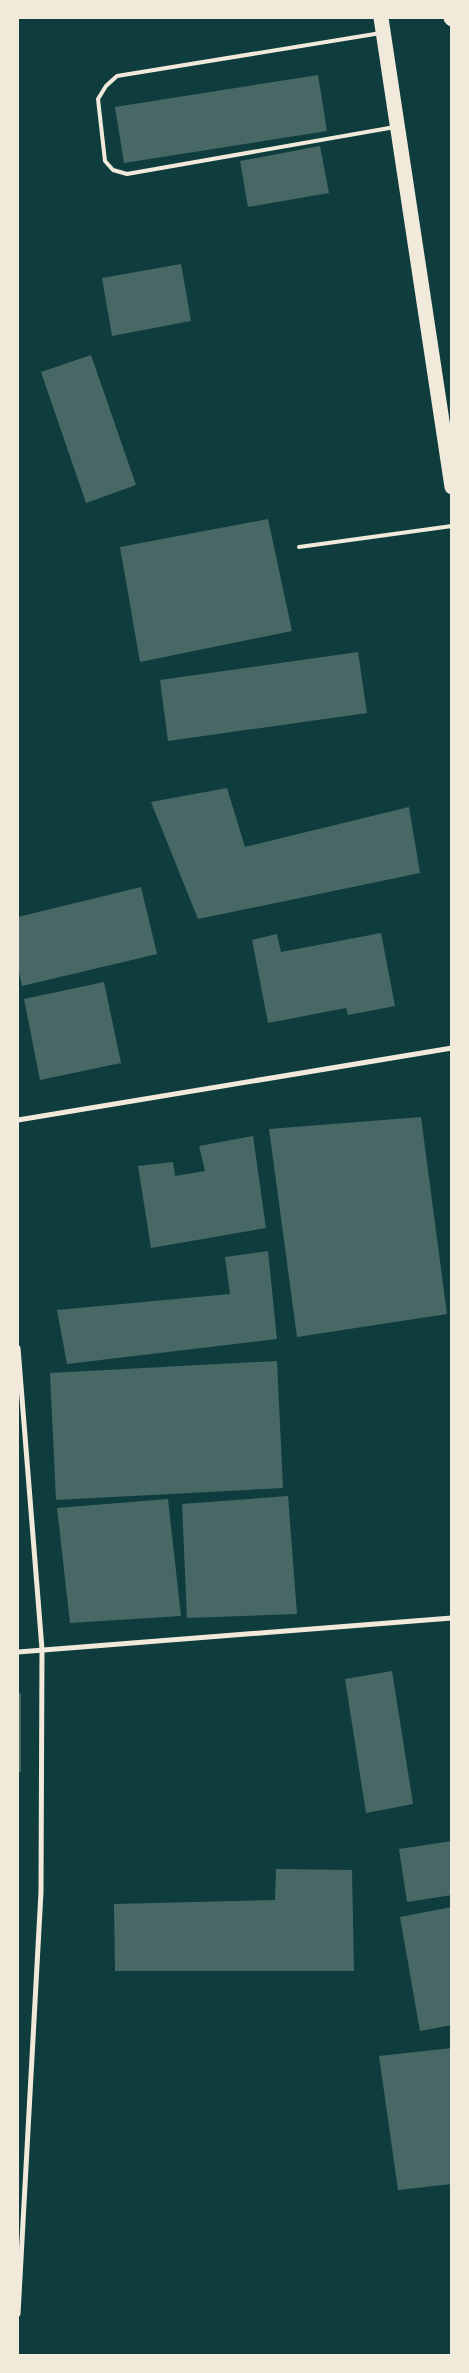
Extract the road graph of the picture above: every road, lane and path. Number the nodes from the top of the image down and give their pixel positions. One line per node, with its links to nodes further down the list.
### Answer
1 (382, 25): 2 (highway); 2 (lane)
2 (397, 126): 3 (highway)
3 (452, 487)
4 (452, 526): 5 (lane)
5 (299, 547)
6 (452, 1048): 7 (street)
7 (18, 1120)
8 (18, 1348): 10 (street)
9 (452, 1618): 10 (street)
10 (42, 1649): 11 (street); 12 (street)
11 (18, 1652)
12 (18, 2314)

